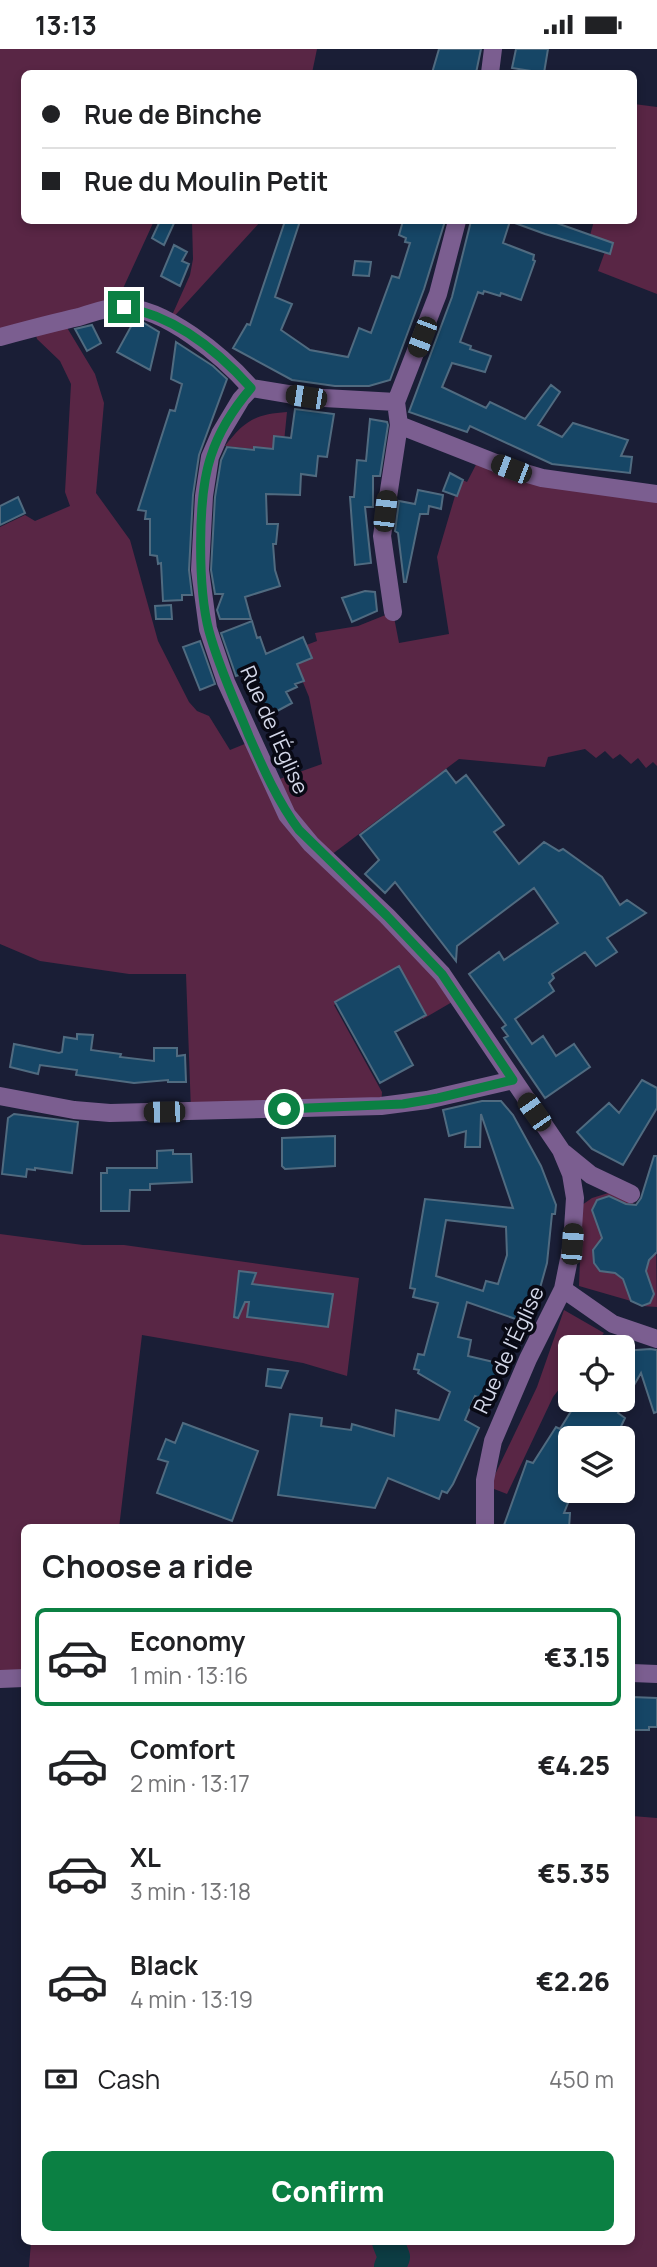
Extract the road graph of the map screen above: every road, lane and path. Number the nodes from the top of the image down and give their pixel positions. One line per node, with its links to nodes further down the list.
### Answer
1 (493, 49): 2 (street)
2 (490, 70)
3 (456, 224): 6 (street)
4 (0, 337): 5 (street)
5 (251, 388): 6 (street); 10 (street, Rue de l'Église)
6 (396, 402): 7 (street)
7 (399, 425): 8 (street); 9 (street)
8 (657, 494)
9 (393, 612)
10 (513, 1080): 11 (street); 12 (street, Rue de l'Église)
11 (0, 1096)
12 (561, 1150): 13 (street, Rue de l'Église); 14 (street, Rue de l'Église)
13 (631, 1195)
14 (563, 1289): 15 (street); 16 (street, Rue de l'Église)
15 (650, 1337)
16 (485, 1524)
17 (635, 1673): 18 (street)
18 (657, 1674)
19 (21, 1678): 20 (street)
20 (0, 1679)

